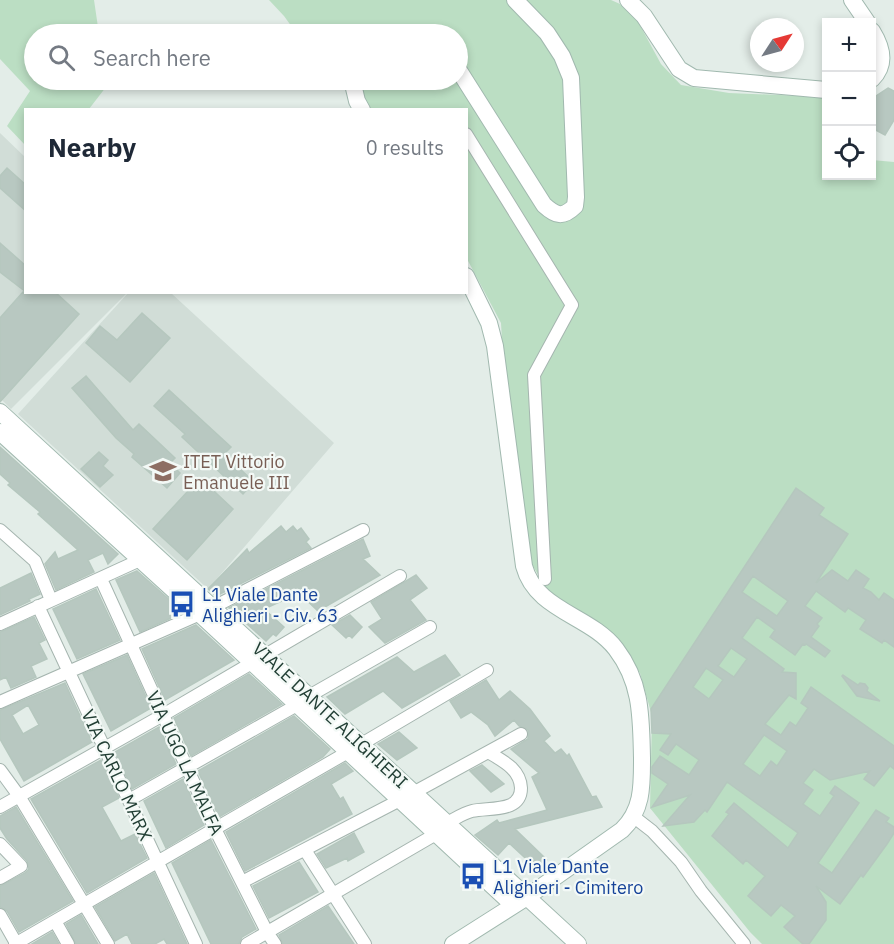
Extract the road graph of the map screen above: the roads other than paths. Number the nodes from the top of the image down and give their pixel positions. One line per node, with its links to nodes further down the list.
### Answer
1 (514, 0): 7 (main road)
2 (628, 0): 9 (main road)
3 (852, 0): 4 (main road)
4 (864, 18)
5 (876, 38): 6 (main road)
6 (876, 75)
7 (468, 85)
8 (354, 90): 10 (main road)
9 (822, 90)
10 (361, 108)
11 (468, 137): 20 (street)
12 (468, 280): 43 (main road)
13 (0, 412): 23 (main road, VIALE DANTE ALIGHIERI)
14 (0, 432): 17 (main road, VIALE DANTE ALIGHIERI)
15 (0, 530): 21 (street)
16 (363, 530): 23 (street)
17 (140, 560): 19 (street); 23 (main road, VIALE DANTE ALIGHIERI)
18 (400, 576): 27 (street)
19 (101, 579): 21 (street); 26 (street, VIA UGO LA MALFA)
20 (545, 579)
21 (51, 600): 22 (street)
22 (38, 606): 24 (street); 29 (street, VIA CARLO MARX)
23 (207, 611): 26 (street); 27 (main road, VIALE DANTE ALIGHIERI)
24 (0, 624)
25 (430, 627): 30 (street)
26 (131, 644): 29 (street); 32 (street, VIA UGO LA MALFA)
27 (259, 659): 30 (main road, VIALE DANTE ALIGHIERI); 32 (street)
28 (487, 670): 35 (street)
29 (68, 671): 31 (street); 34 (street, VIA CARLO MARX)
30 (303, 701): 35 (main road, VIALE DANTE ALIGHIERI); 37 (street)
31 (0, 702)
32 (163, 715): 34 (street); 37 (street, VIA UGO LA MALFA)
33 (521, 734): 36 (street)
34 (105, 748): 39 (street); 41 (street, VIA CARLO MARX)
35 (354, 748): 40 (main road, VIALE DANTE ALIGHIERI); 44 (street)
36 (489, 752): 40 (street); 45 (street)
37 (187, 767): 41 (street); 44 (street, VIA UGO LA MALFA)
38 (0, 770): 39 (street)
39 (19, 796): 42 (street); 53 (street)
40 (407, 796): 45 (main road, VIALE DANTE ALIGHIERI); 47 (street)
41 (129, 800): 48 (street, VIA CARLO MARX)
42 (0, 807)
43 (634, 817): 52 (main road); 66 (street)
44 (215, 829): 48 (street); 50 (street, VIA UGO LA MALFA)
45 (442, 829): 51 (street); 52 (main road, VIALE DANTE ALIGHIERI)
46 (0, 844): 49 (street)
47 (305, 850): 50 (street); 51 (street)
48 (158, 862): 53 (street); 60 (street, VIA CARLO MARX)
49 (0, 878)
50 (242, 882): 56 (street, VIA UGO LA MALFA)
51 (332, 893): 56 (street); 63 (street)
52 (520, 901): 64 (main road); 65 (main road, VIALE DANTE ALIGHIERI)
53 (85, 904): 55 (street); 59 (street)
54 (0, 915): 57 (street)
55 (55, 921): 57 (street); 58 (street)
56 (267, 932): 61 (street); 62 (street, VIA UGO LA MALFA)
57 (16, 944)
58 (68, 944)
59 (108, 944)
60 (196, 944)
61 (247, 944)
62 (275, 944)
63 (365, 944)
64 (453, 944)
65 (578, 944)
66 (744, 944)

